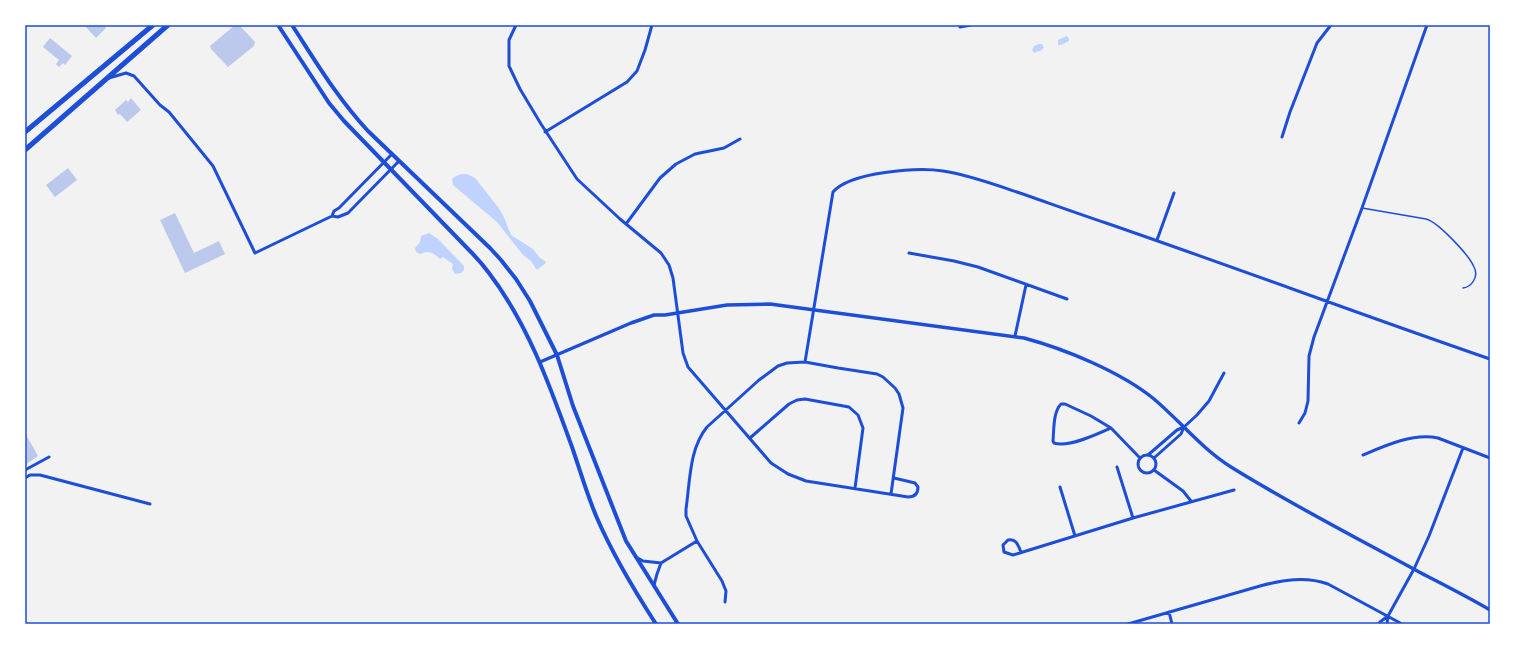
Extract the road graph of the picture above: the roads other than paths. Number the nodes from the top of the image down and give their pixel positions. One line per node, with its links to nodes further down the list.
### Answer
1 (153, 25): 12 (highway)
2 (168, 25): 11 (highway)
3 (278, 25): 19 (main road)
4 (292, 25): 17 (main road)
5 (516, 25): 13 (street)
6 (652, 25): 13 (street)
7 (971, 25): 10 (street)
8 (1331, 25): 14 (street)
9 (1427, 25): 22 (street)
10 (960, 27)
11 (107, 79): 16 (highway); 23 (street)
12 (25, 132)
13 (545, 132): 24 (street)
14 (1282, 137)
15 (740, 139): 24 (street)
16 (25, 150)
17 (392, 154): 18 (main road); 19 (street)
18 (399, 161): 20 (street); 34 (main road)
19 (384, 162): 20 (main road); 23 (street)
20 (391, 170): 23 (street); 36 (main road)
21 (1174, 193): 25 (street)
22 (1362, 208): 28 (lane); 30 (street)
23 (332, 216)
24 (626, 224): 32 (street)
25 (1157, 240): 30 (street); 31 (street)
26 (909, 253): 27 (street)
27 (1026, 285): 29 (street); 33 (street)
28 (1463, 288)
29 (1067, 300)
30 (1328, 301): 35 (street); 40 (street)
31 (813, 309): 32 (street); 33 (street); 37 (street)
32 (678, 313): 34 (street); 39 (street)
33 (1015, 336): 41 (street)
34 (557, 355): 36 (street); 66 (main road)
35 (1490, 360)
36 (540, 362): 74 (main road)
37 (805, 362): 39 (street); 55 (street)
38 (1224, 373): 41 (street)
39 (725, 410): 43 (street); 64 (street)
40 (1299, 423)
41 (1184, 427): 45 (street); 49 (street); 68 (street)
42 (1111, 428): 42 (street); 48 (street)
43 (750, 438): 57 (street); 57 (street)
44 (1463, 448): 46 (street); 50 (street); 68 (street)
45 (1148, 454): 48 (street); 49 (street)
46 (1363, 455)
47 (49, 457): 52 (street)
48 (1140, 458): 53 (street)
49 (1154, 458): 53 (street)
50 (1490, 458)
51 (1117, 467): 62 (street)
52 (25, 470)
53 (1154, 470): 60 (street)
54 (25, 478): 61 (street)
55 (894, 478): 59 (street); 59 (street)
56 (1060, 487): 63 (street)
57 (855, 488): 59 (street)
58 (1234, 490): 60 (street)
59 (891, 494)
60 (1192, 501): 62 (street)
61 (150, 504)
62 (1133, 518): 63 (street)
63 (1075, 536): 65 (street)
64 (697, 541): 67 (street); 70 (street)
65 (1020, 552): 65 (street)
66 (636, 557): 67 (street); 69 (main road)
67 (661, 563): 69 (street)
68 (1414, 569): 71 (street); 73 (street)
69 (654, 585): 75 (main road)
70 (725, 602)
71 (1490, 610)
72 (1169, 612): 73 (street); 76 (street); 77 (street)
73 (1388, 616): 78 (street); 79 (street); 80 (street)
74 (656, 624)
75 (678, 624)
76 (1128, 624)
77 (1172, 624)
78 (1379, 624)
79 (1387, 624)
80 (1402, 624)

